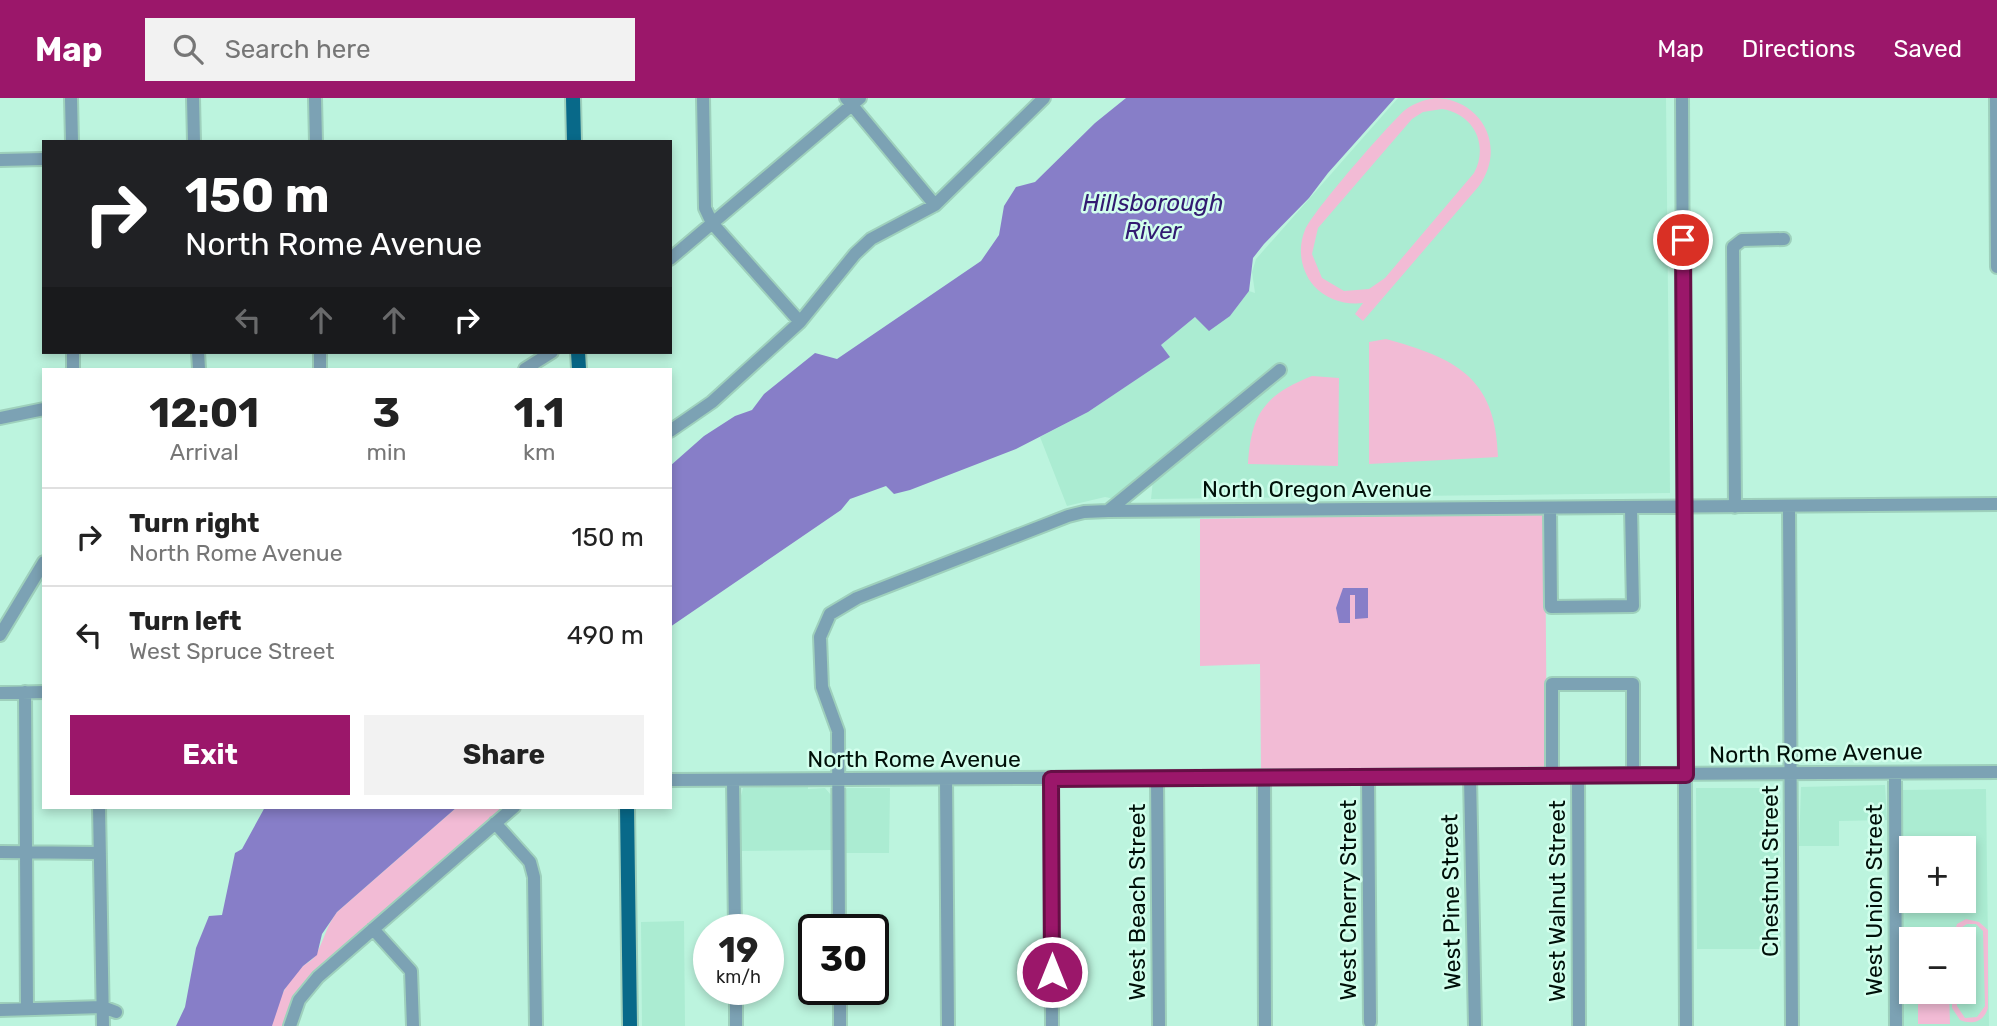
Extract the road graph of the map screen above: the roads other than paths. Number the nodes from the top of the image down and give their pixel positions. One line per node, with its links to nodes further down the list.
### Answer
1 (71, 98): 10 (street)
2 (194, 98): 11 (street)
3 (316, 98): 12 (street)
4 (573, 98): 13 (main road)
5 (704, 98): 17 (street)
6 (1044, 98): 16 (street)
7 (1682, 98): 31 (street)
8 (1996, 98): 18 (street)
9 (852, 101): 16 (street); 17 (street)
10 (72, 140)
11 (194, 140)
12 (316, 140)
13 (574, 140)
14 (42, 159): 15 (street)
15 (0, 160)
16 (935, 205): 22 (street)
17 (712, 223): 20 (street); 22 (street)
18 (1997, 238): 21 (street)
19 (1784, 239): 32 (street)
20 (672, 257)
21 (1997, 267)
22 (800, 322): 28 (street)
23 (549, 354): 24 (street)
24 (527, 368)
25 (1280, 370): 35 (street)
26 (42, 408): 27 (street)
27 (0, 418)
28 (672, 430)
29 (1997, 504): 30 (street, North Oregon Avenue)
30 (1789, 506): 32 (street, North Oregon Avenue); 43 (street, Chestnut Street)
31 (1682, 507): 32 (street, North Oregon Avenue); 33 (street, North Oregon Avenue); 44 (street)
32 (1735, 507)
33 (1631, 508): 34 (street, North Oregon Avenue); 34 (street)
34 (1550, 509): 35 (street, North Oregon Avenue)
35 (1108, 511): 56 (street, North Oregon Avenue)
36 (42, 565): 37 (street)
37 (0, 635)
38 (24, 692): 39 (street); 40 (street); 61 (street)
39 (42, 692)
40 (0, 693)
41 (1997, 772): 42 (street, North Rome Avenue)
42 (1895, 773): 43 (street, North Rome Avenue); 89 (street, West Union Street)
43 (1791, 774): 44 (street, North Rome Avenue); 88 (street, Chestnut Street)
44 (1686, 775): 48 (street, North Rome Avenue); 87 (street)
45 (1470, 776): 46 (street, North Rome Avenue); 50 (street, North Rome Avenue); 85 (street, West Pine Street)
46 (1552, 776): 47 (street, North Rome Avenue); 48 (street)
47 (1578, 776): 48 (street, North Rome Avenue); 86 (street, West Walnut Street)
48 (1633, 776)
49 (1264, 777): 50 (street, North Rome Avenue); 51 (street, North Rome Avenue); 84 (street)
50 (1368, 777): 73 (street, West Cherry Street)
51 (1157, 778): 53 (street, North Rome Avenue); 83 (street, West Beach Street)
52 (946, 779): 53 (street, North Rome Avenue); 56 (street, North Rome Avenue); 81 (street)
53 (1051, 779): 82 (street)
54 (672, 780): 55 (street, North Rome Avenue)
55 (733, 780): 56 (street, North Rome Avenue); 64 (street)
56 (838, 780): 65 (street, North Oregon Avenue)
57 (99, 809): 63 (street)
58 (512, 809): 60 (street)
59 (627, 809): 78 (main road)
60 (495, 823): 66 (street); 77 (street)
61 (25, 851): 62 (street); 63 (street); 70 (street)
62 (0, 852)
63 (100, 853): 69 (street)
64 (735, 914)
65 (839, 914)
66 (373, 929): 75 (street); 76 (street)
67 (736, 1005): 79 (street)
68 (840, 1005): 80 (street)
69 (103, 1007): 70 (street); 72 (street); 74 (street)
70 (27, 1009): 71 (street)
71 (0, 1010)
72 (116, 1012)
73 (1370, 1022)
74 (103, 1026)
75 (290, 1026)
76 (413, 1026)
77 (536, 1026)
78 (630, 1026)
79 (736, 1026)
80 (840, 1026)
81 (948, 1026)
82 (1052, 1026)
83 (1159, 1026)
84 (1265, 1026)
85 (1475, 1026)
86 (1579, 1026)
87 (1686, 1026)
88 (1792, 1026)
89 (1896, 1026)

